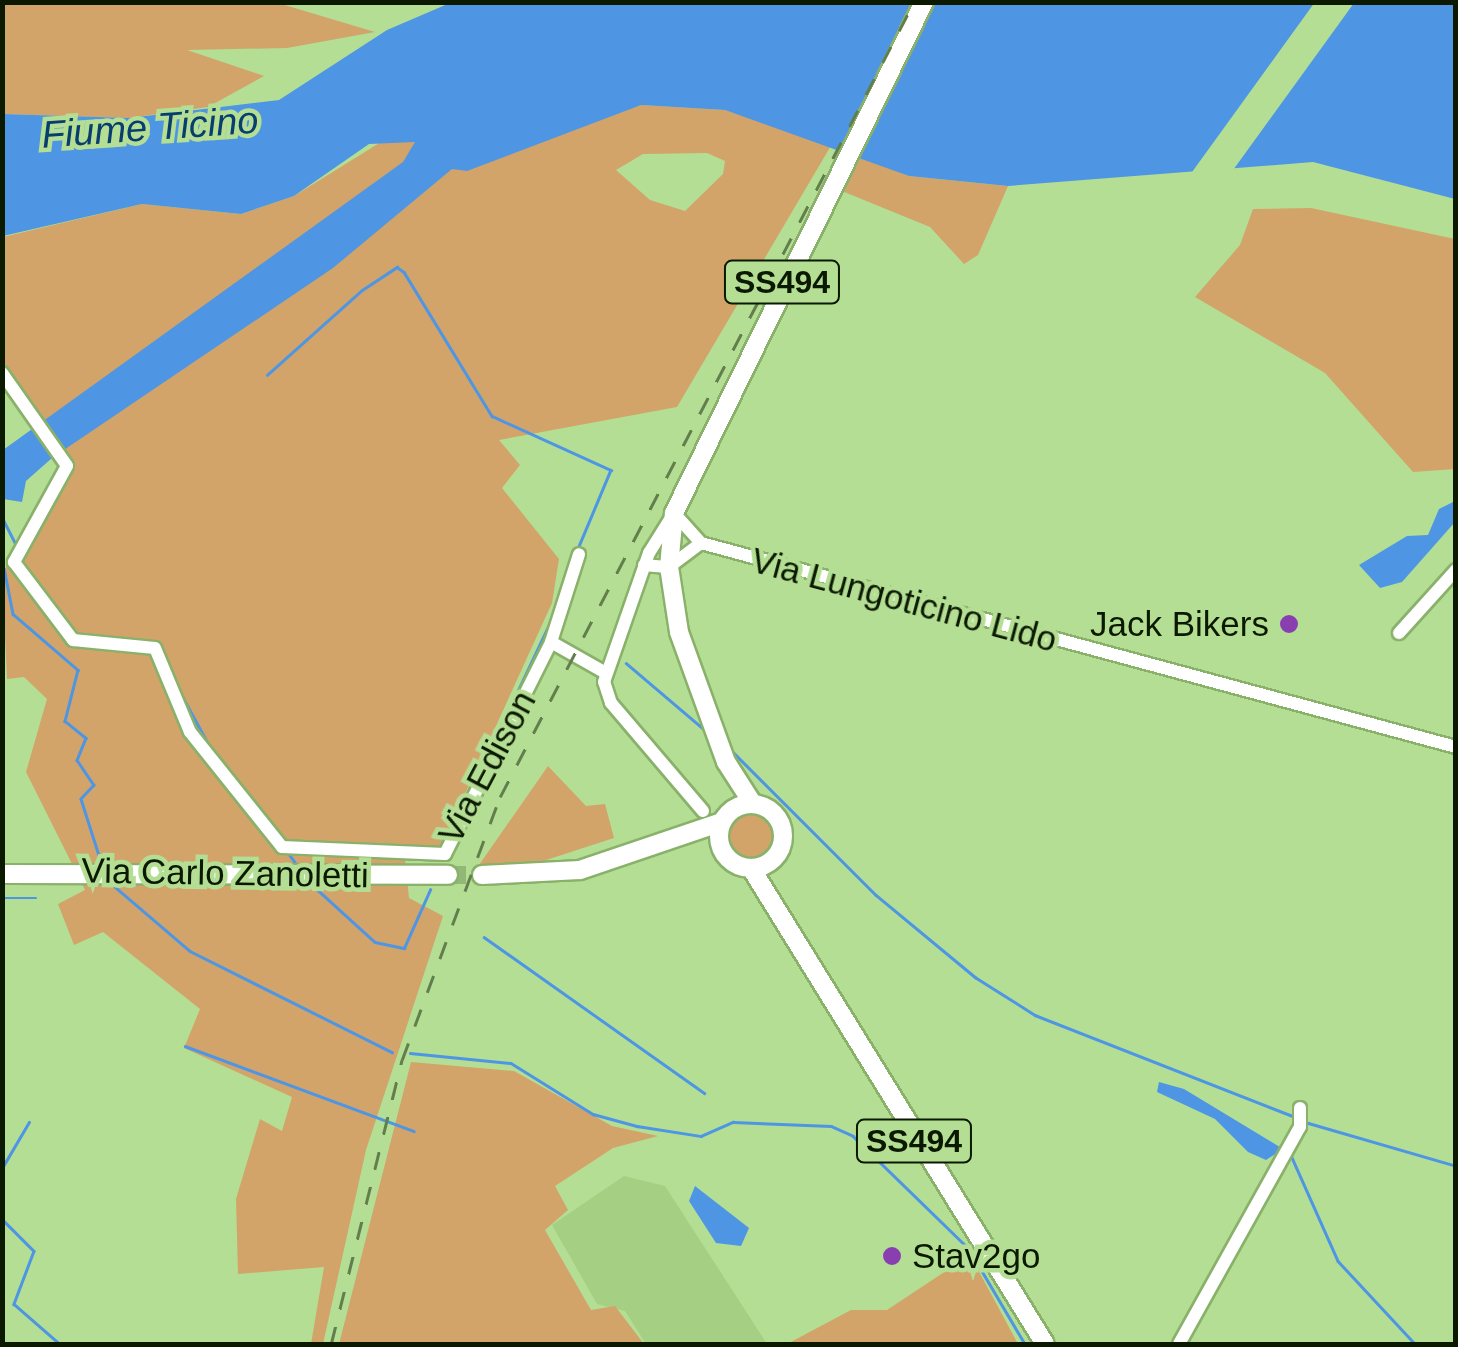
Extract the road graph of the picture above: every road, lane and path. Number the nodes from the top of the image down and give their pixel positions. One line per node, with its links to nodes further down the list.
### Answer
1 (924, 2): 3 (main road, SS494)
2 (2, 373): 6 (street)
3 (674, 513): 4 (street); 7 (street); 8 (main road, SS494)
4 (701, 544): 8 (street); 13 (street, Via Lungoticino Lido)
5 (578, 554): 11 (street, Via Edison)
6 (13, 555): 11 (street, Via Edison)
7 (646, 559): 8 (street); 12 (street)
8 (670, 562): 14 (main road, SS494)
9 (1456, 570): 10 (street)
10 (1399, 633)
11 (551, 642): 12 (street)
12 (604, 672): 16 (street)
13 (1456, 747)
14 (721, 748): 15 (main road, SS494); 17 (main road, SS494)
15 (753, 804): 17 (main road); 20 (main road, SS494)
16 (704, 811)
17 (725, 818): 18 (main road); 19 (main road, SS494)
18 (661, 842): 19 (main road); 24 (main road)
19 (723, 852): 21 (main road)
20 (774, 858): 21 (main road); 25 (main road, SS494)
21 (751, 868): 25 (main road, SS494)
22 (2, 874): 23 (main road, Via Carlo Zanoletti)
23 (448, 875)
24 (482, 875)
25 (788, 934): 27 (main road, SS494)
26 (1302, 1116): 28 (street)
27 (1044, 1344)
28 (1180, 1344)

